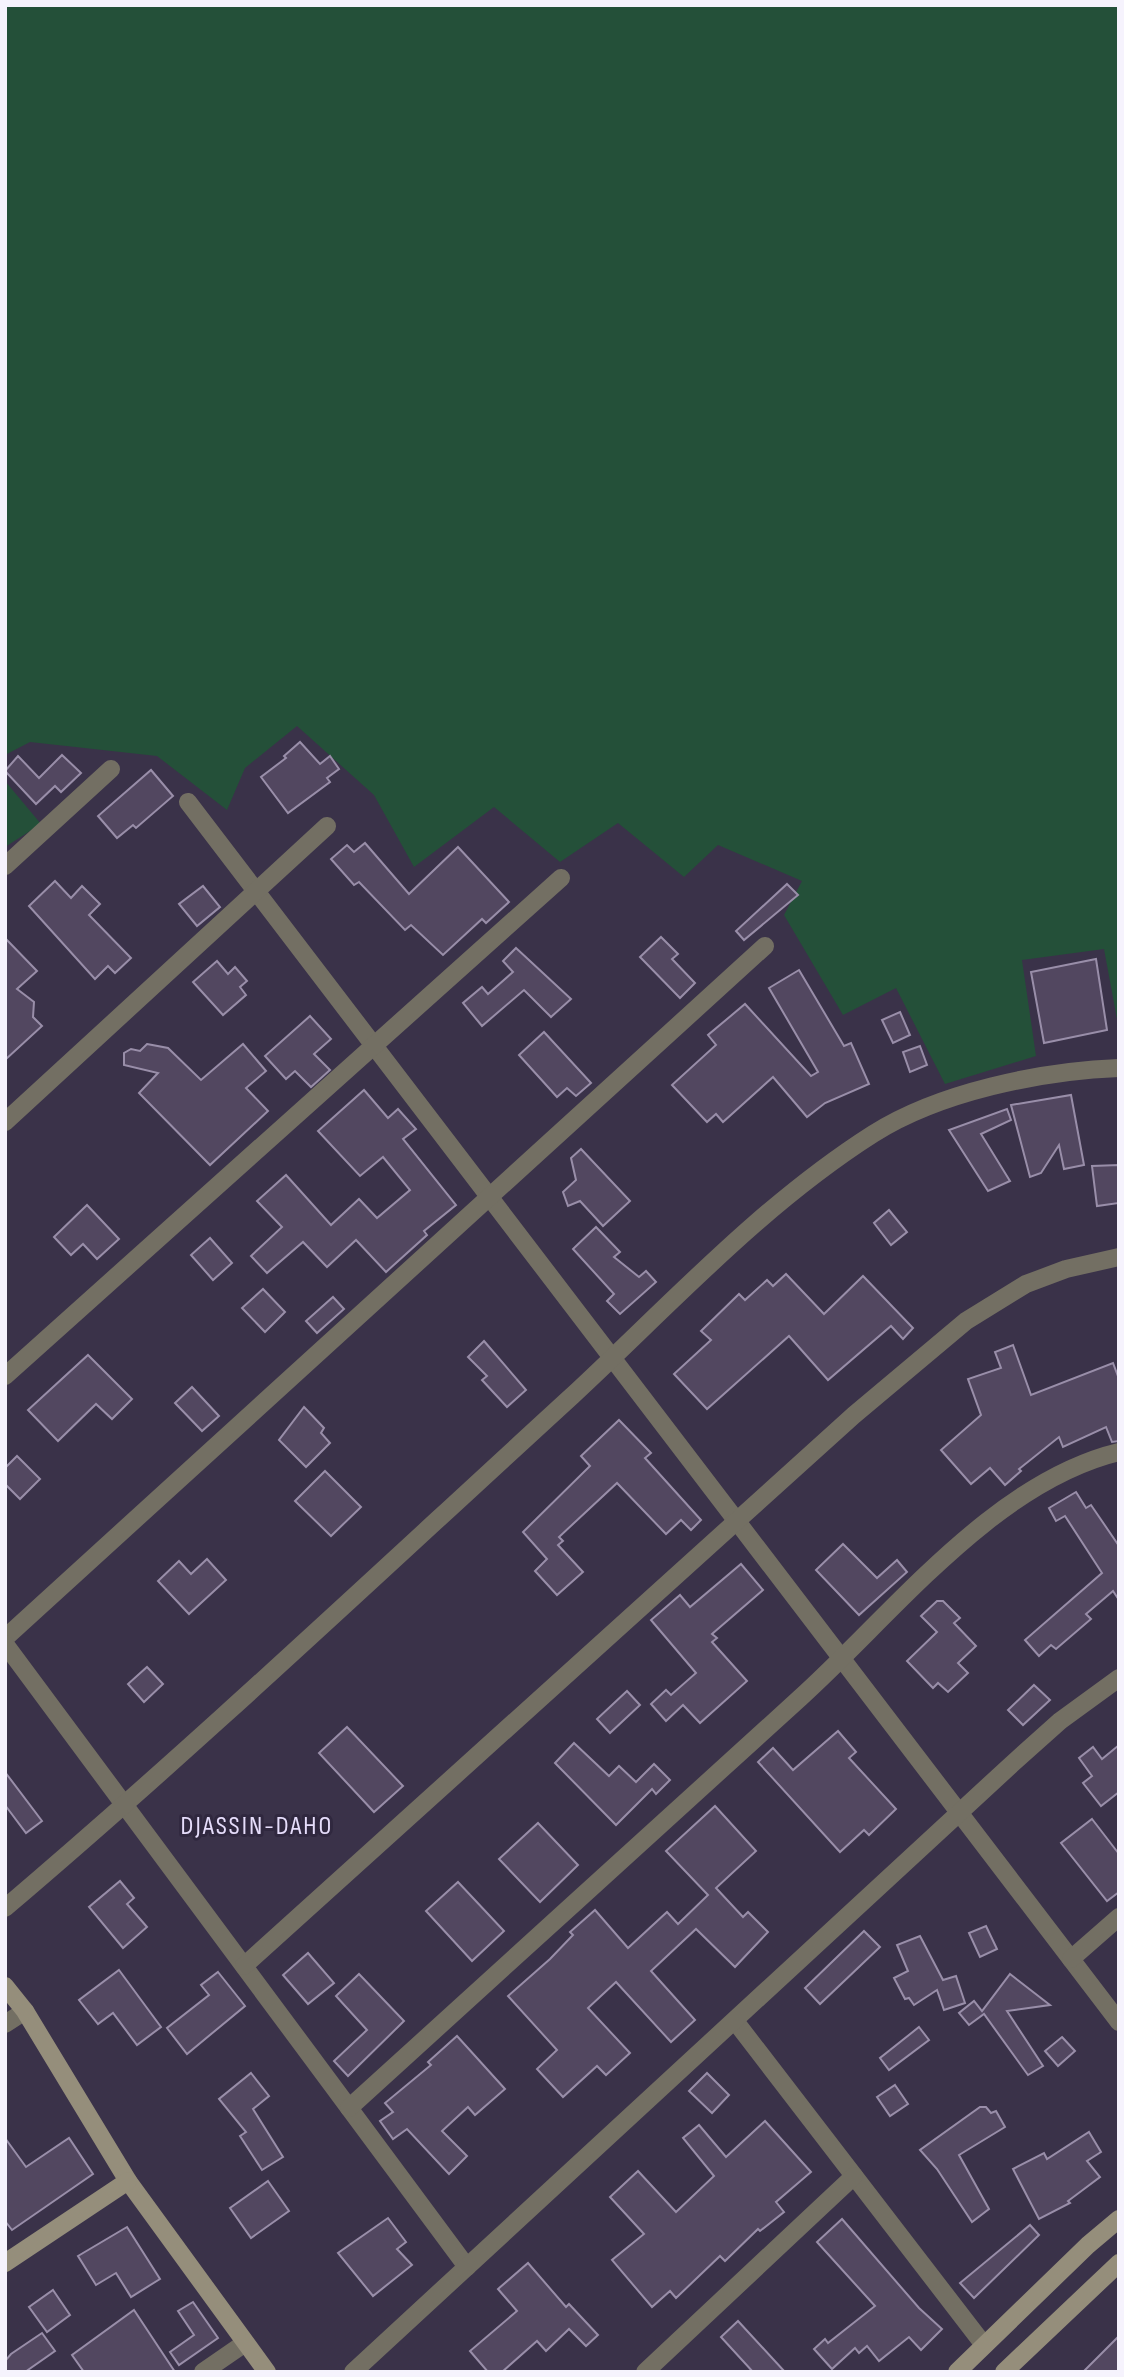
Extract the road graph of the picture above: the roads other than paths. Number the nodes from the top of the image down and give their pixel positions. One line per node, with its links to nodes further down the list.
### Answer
1 (111, 769): 4 (street)
2 (188, 802): 6 (street)
3 (327, 826): 6 (street)
4 (5, 866)
5 (561, 878): 8 (street)
6 (254, 892): 8 (street); 10 (street)
7 (765, 946): 11 (street)
8 (372, 1046): 11 (street); 14 (street)
9 (1119, 1068): 13 (street)
10 (5, 1122)
11 (488, 1197): 13 (street); 17 (street)
12 (1119, 1257): 16 (street)
13 (612, 1359): 16 (street); 21 (street)
14 (5, 1376)
15 (1119, 1452): 19 (street)
16 (736, 1521): 19 (street); 26 (street)
17 (5, 1638)
18 (5, 1644): 21 (street)
19 (842, 1660): 22 (street); 32 (street)
20 (1119, 1678): 22 (street)
21 (125, 1806): 23 (street); 26 (street)
22 (960, 1815): 25 (street); 29 (street)
23 (5, 1908)
24 (1119, 1917): 25 (street)
25 (1071, 1959): 30 (street)
26 (244, 1966): 32 (street)
27 (5, 1986): 28 (street)
28 (25, 2011): 31 (street); 34 (street)
29 (735, 2021): 33 (street); 38 (street)
30 (1119, 2022)
31 (5, 2024)
32 (349, 2108): 38 (street)
33 (854, 2176): 40 (street); 44 (street)
34 (128, 2181): 36 (street); 39 (street)
35 (1119, 2219): 40 (street)
36 (5, 2263)
37 (1119, 2263): 46 (street)
38 (467, 2267): 43 (street)
39 (245, 2343): 41 (street); 42 (street)
40 (984, 2345): 45 (street)
41 (203, 2372)
42 (267, 2372)
43 (353, 2372)
44 (645, 2372)
45 (957, 2372)
46 (1004, 2372)

